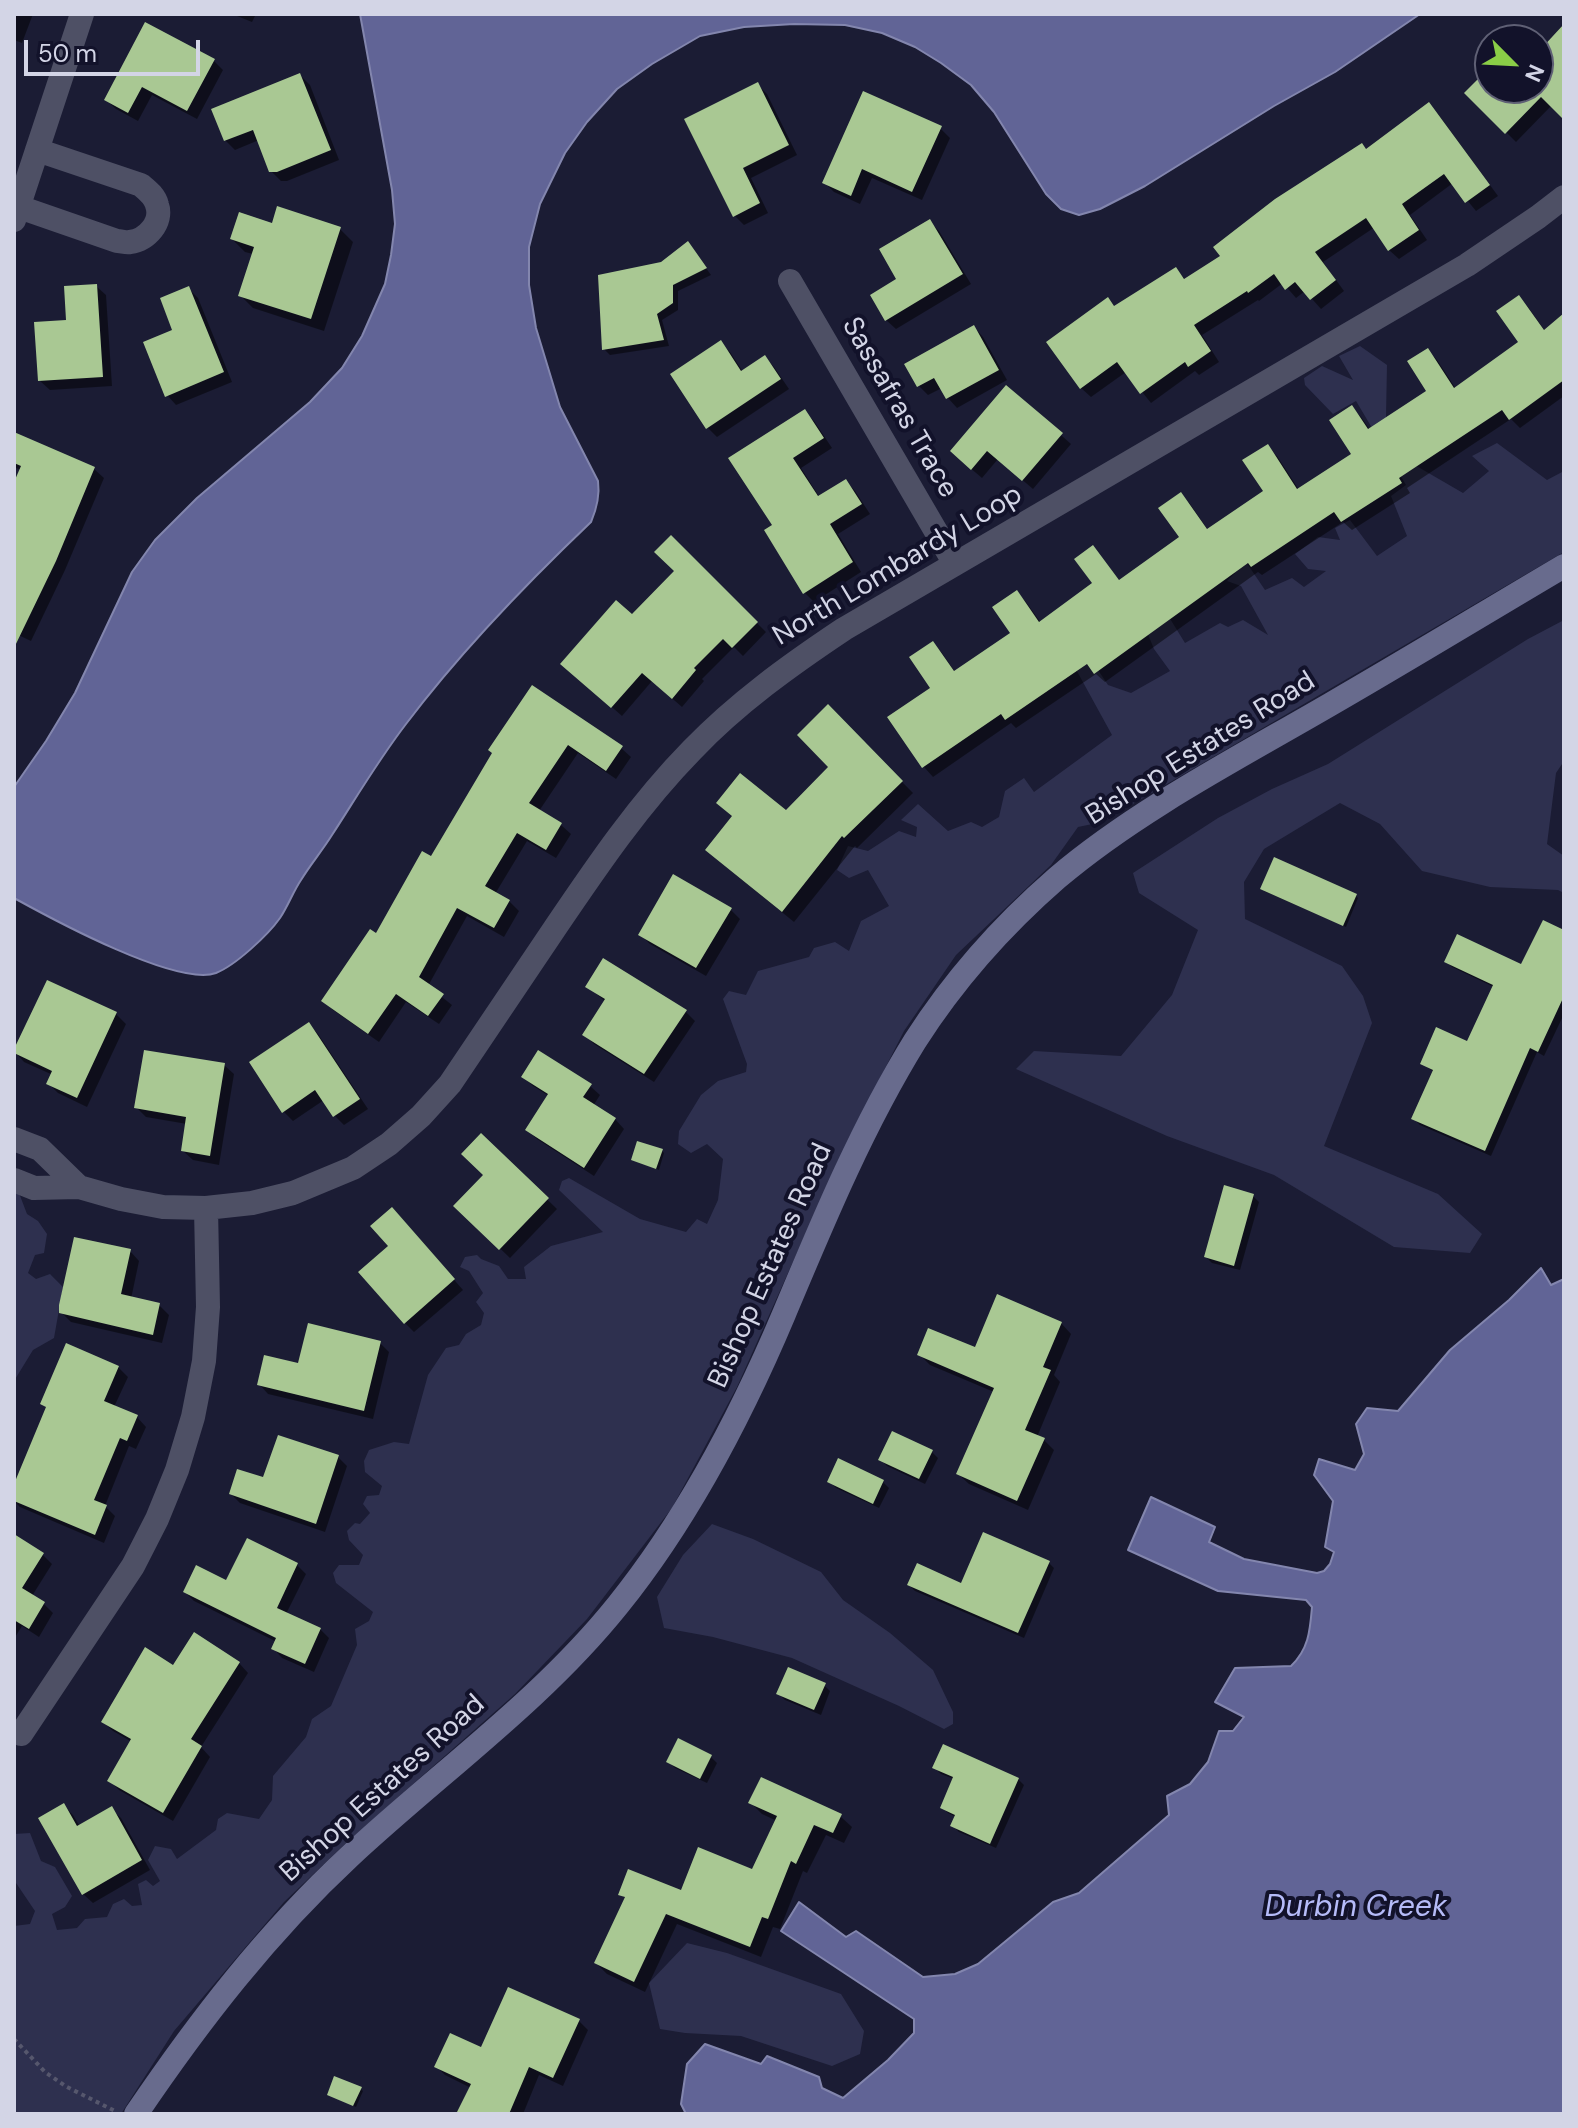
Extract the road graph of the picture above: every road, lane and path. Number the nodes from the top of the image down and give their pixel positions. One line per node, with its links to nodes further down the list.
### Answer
1 (82, 14): 2 (street)
2 (37, 150): 4 (street); 4 (street)
3 (1564, 197): 6 (street, North Lombardy Loop)
4 (16, 214)
5 (790, 281): 6 (street, Sassafras Trace)
6 (955, 564): 11 (street, North Lombardy Loop)
7 (1564, 566): 15 (street, Bishop Estates Road)
8 (14, 1139): 10 (street, North Lombardy Loop)
9 (14, 1180): 10 (street, North Lombardy Loop)
10 (79, 1187): 11 (street, North Lombardy Loop)
11 (206, 1208): 12 (street)
12 (21, 1734)
13 (14, 2039): 14 (path)
14 (120, 2114)
15 (136, 2114)

